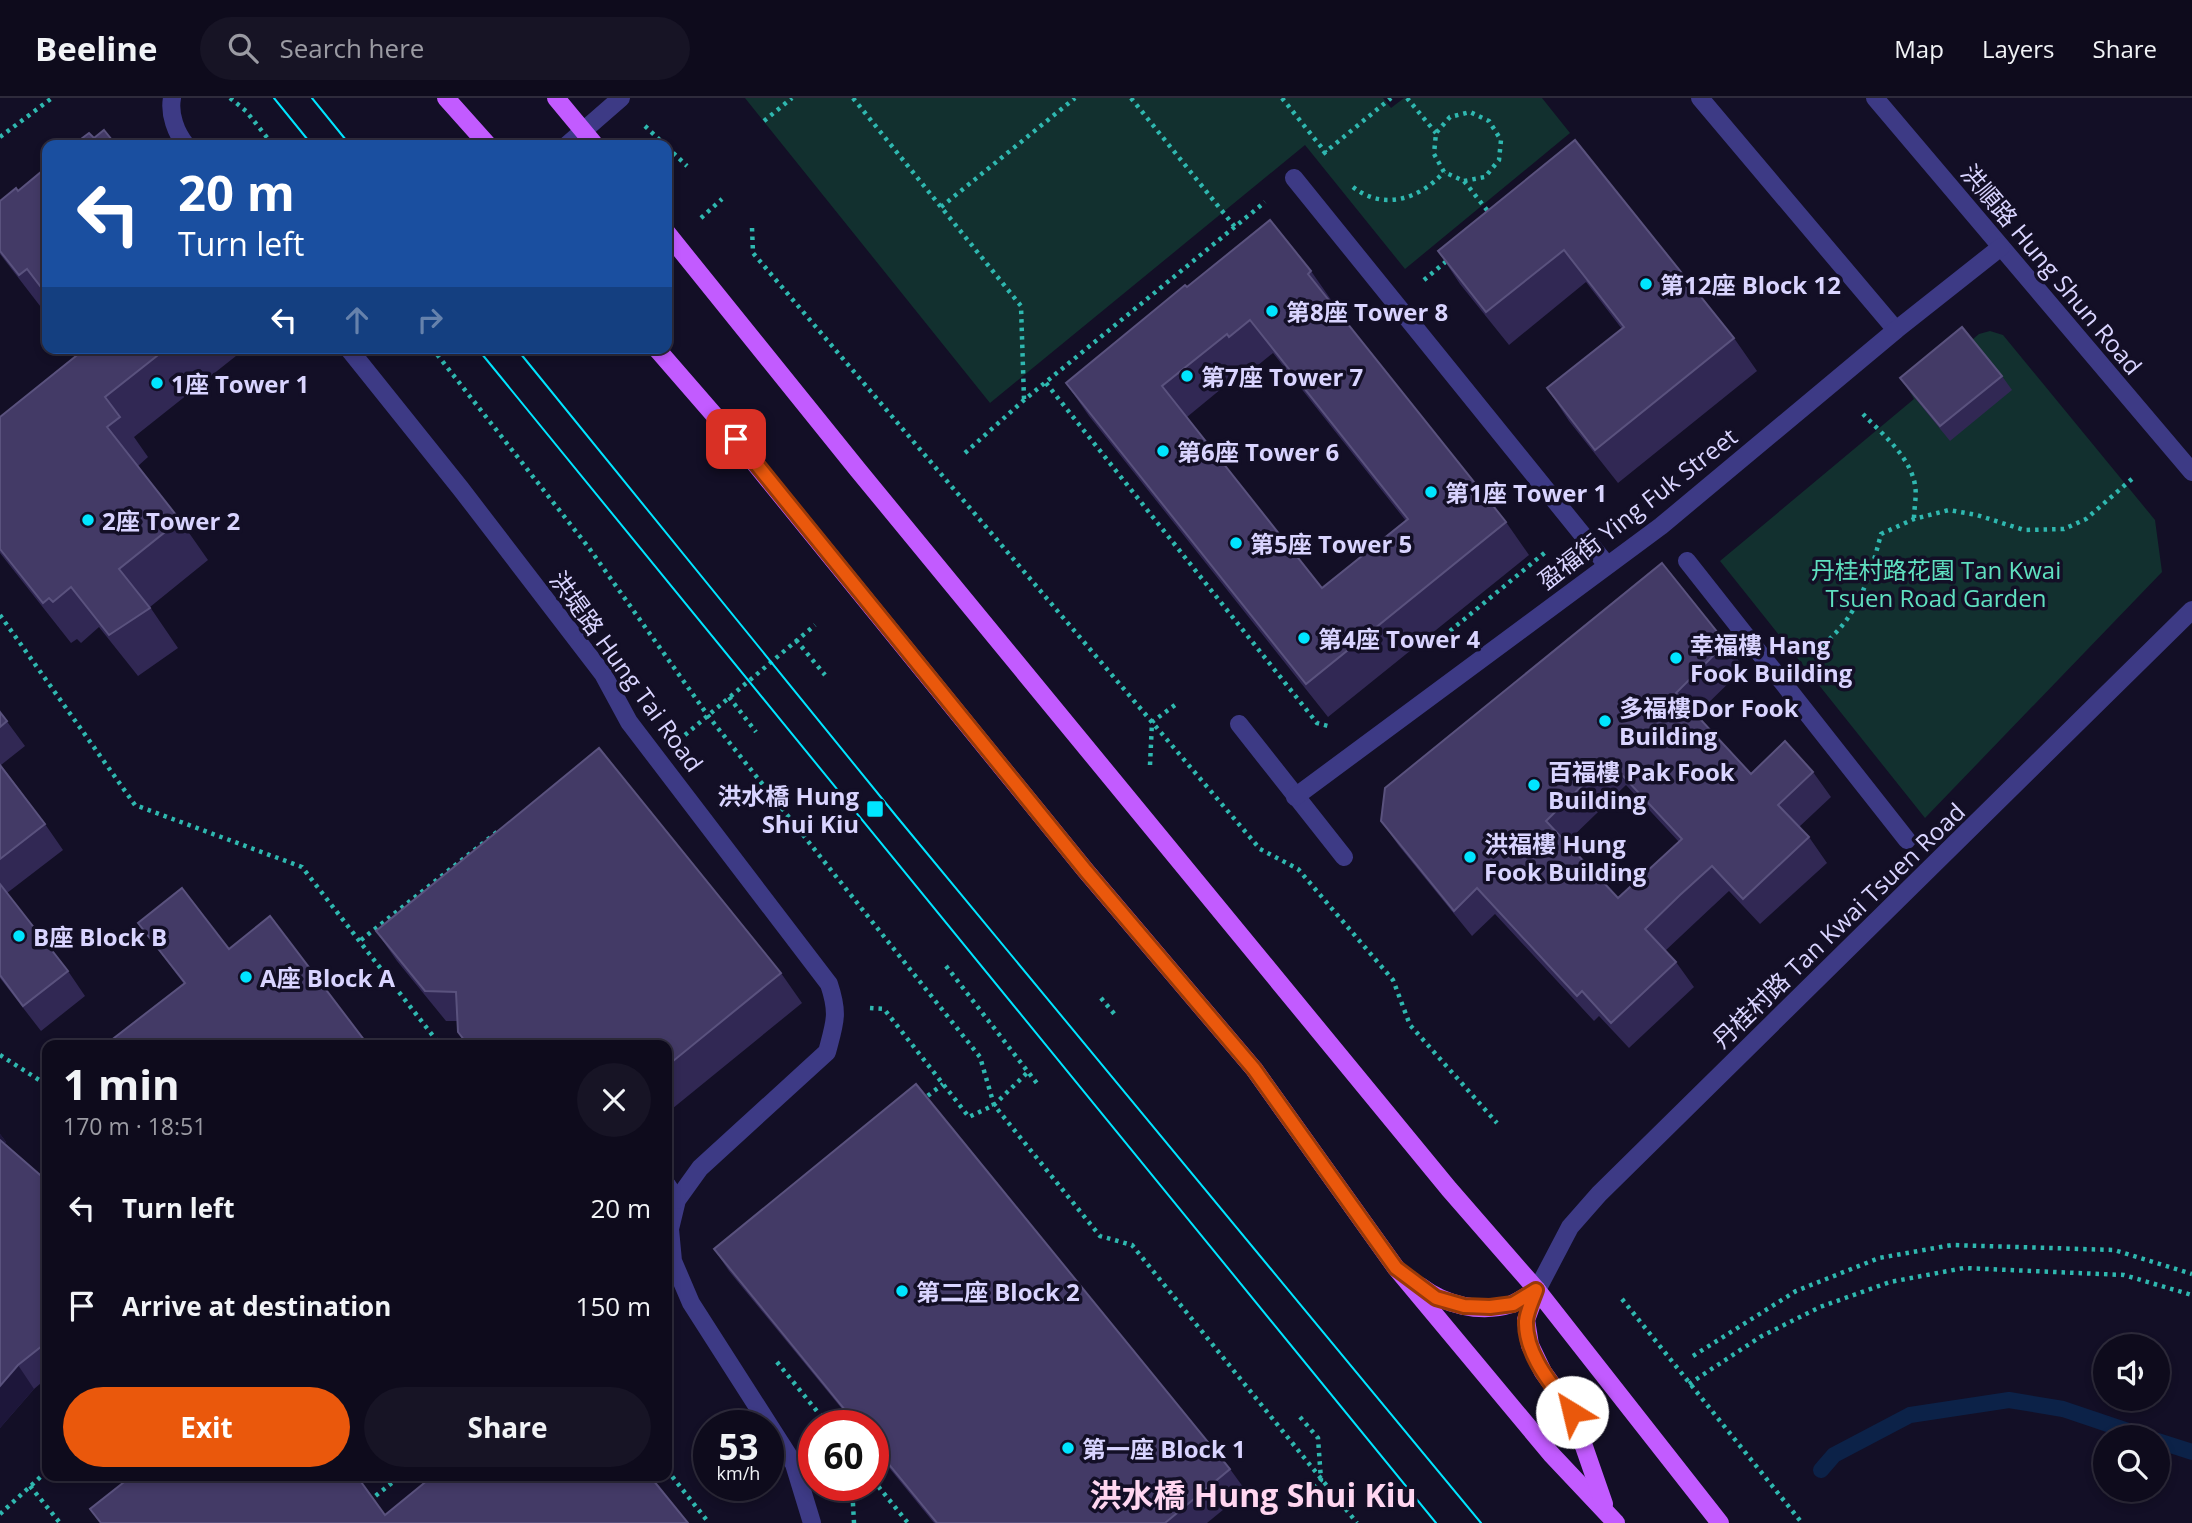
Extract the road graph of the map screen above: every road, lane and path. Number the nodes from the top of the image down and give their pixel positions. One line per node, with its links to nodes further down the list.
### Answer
1 (52, 98): 19 (path)
2 (172, 98): 20 (street)
3 (230, 98): 21 (path)
4 (446, 98): 22 (main road)
5 (556, 98): 17 (main road)
6 (621, 98): 17 (street)
7 (792, 98): 16 (path)
8 (853, 98): 33 (path)
9 (1075, 98): 33 (path)
10 (1131, 98): 35 (path)
11 (1282, 98): 26 (path)
12 (1391, 98): 26 (path)
13 (1407, 98): 18 (path)
14 (1700, 98): 41 (street)
15 (1875, 98): 38 (street, 洪順路 Hung Shun Road)
16 (764, 121)
17 (583, 131): 23 (street); 24 (main road)
18 (1436, 134): 29 (path); 32 (path)
19 (0, 137)
20 (181, 140)
21 (269, 140)
22 (484, 140)
23 (573, 140)
24 (591, 140)
25 (672, 152): 28 (path)
26 (1326, 152): 27 (path); 30 (path)
27 (1331, 164)
28 (687, 166)
29 (1444, 172): 31 (path); 32 (path)
30 (1294, 178): 35 (path); 40 (street)
31 (1344, 180)
32 (1464, 181): 34 (path)
33 (941, 207): 46 (path)
34 (1496, 221)
35 (1235, 227): 45 (path)
36 (752, 228): 65 (path)
37 (672, 239): 93 (main road)
38 (2001, 247): 41 (street, 盈福街 Ying Fuk Street); 49 (street, 洪順路 Hung Shun Road)
39 (1455, 254): 40 (path)
40 (1395, 303): 52 (street)
41 (1896, 330): 54 (street, 盈福街 Ying Fuk Street)
42 (353, 354): 78 (street, 洪堤路 Hung Tai Road)
43 (437, 354): 64 (path)
44 (661, 354): 91 (main road)
45 (1046, 383): 46 (path); 67 (path)
46 (1024, 400): 48 (path)
47 (1863, 414): 51 (path)
48 (965, 453)
49 (2192, 472)
50 (2133, 478): 51 (path)
51 (1914, 519): 61 (path)
52 (1576, 527): 54 (street); 58 (path)
53 (1687, 561): 61 (street)
54 (1607, 565): 71 (street, 盈福街 Ying Fuk Street)
55 (2192, 610): 93 (street, 丹桂村路 Tan Kwai Tsuen Road)
56 (0, 615): 75 (path)
57 (815, 625): 59 (path)
58 (1449, 633)
59 (796, 640): 60 (path); 62 (path)
60 (825, 676)
61 (1778, 676): 73 (street)
62 (729, 697): 64 (path); 68 (path)
63 (1175, 705): 65 (path)
64 (709, 717): 69 (path); 86 (path)
65 (1152, 722): 70 (path); 88 (path)
66 (1240, 724): 71 (street)
67 (1331, 727)
68 (756, 732)
69 (686, 734)
70 (1157, 774)
71 (1296, 797): 74 (street)
72 (502, 828): 75 (path)
73 (1907, 840)
74 (1344, 857)
75 (361, 940): 80 (path)
76 (946, 966): 82 (path)
77 (1101, 998): 79 (path)
78 (836, 1006): 84 (path); 89 (street)
79 (1116, 1016)
80 (436, 1040)
81 (0, 1055): 83 (path)
82 (1028, 1072): 85 (path); 86 (path)
83 (42, 1082)
84 (943, 1084): 86 (path); 87 (path)
85 (1039, 1086)
86 (994, 1105): 103 (path)
87 (911, 1110)
88 (1497, 1123)
89 (672, 1192)
90 (672, 1250): 114 (street)
91 (1396, 1268): 93 (main road); 111 (main road)
92 (2192, 1274): 97 (path)
93 (1536, 1290): 111 (main road); 118 (main road)
94 (2192, 1295): 98 (path)
95 (1622, 1299): 98 (path)
96 (771, 1356): 99 (path)
97 (1693, 1356)
98 (1689, 1384): 119 (path)
99 (816, 1410)
100 (1300, 1416): 103 (path)
101 (42, 1475): 105 (path)
102 (672, 1476): 113 (path)
103 (1321, 1480): 106 (path); 117 (path)
104 (394, 1481): 109 (path)
105 (30, 1486): 110 (path); 112 (path)
106 (1312, 1489)
107 (889, 1500): 116 (path)
108 (853, 1501): 115 (path)
109 (362, 1507)
110 (0, 1514)
111 (1611, 1517)
112 (60, 1523)
113 (709, 1523)
114 (812, 1523)
115 (854, 1523)
116 (908, 1523)
117 (1357, 1523)
118 (1720, 1523)
119 (1802, 1523)

